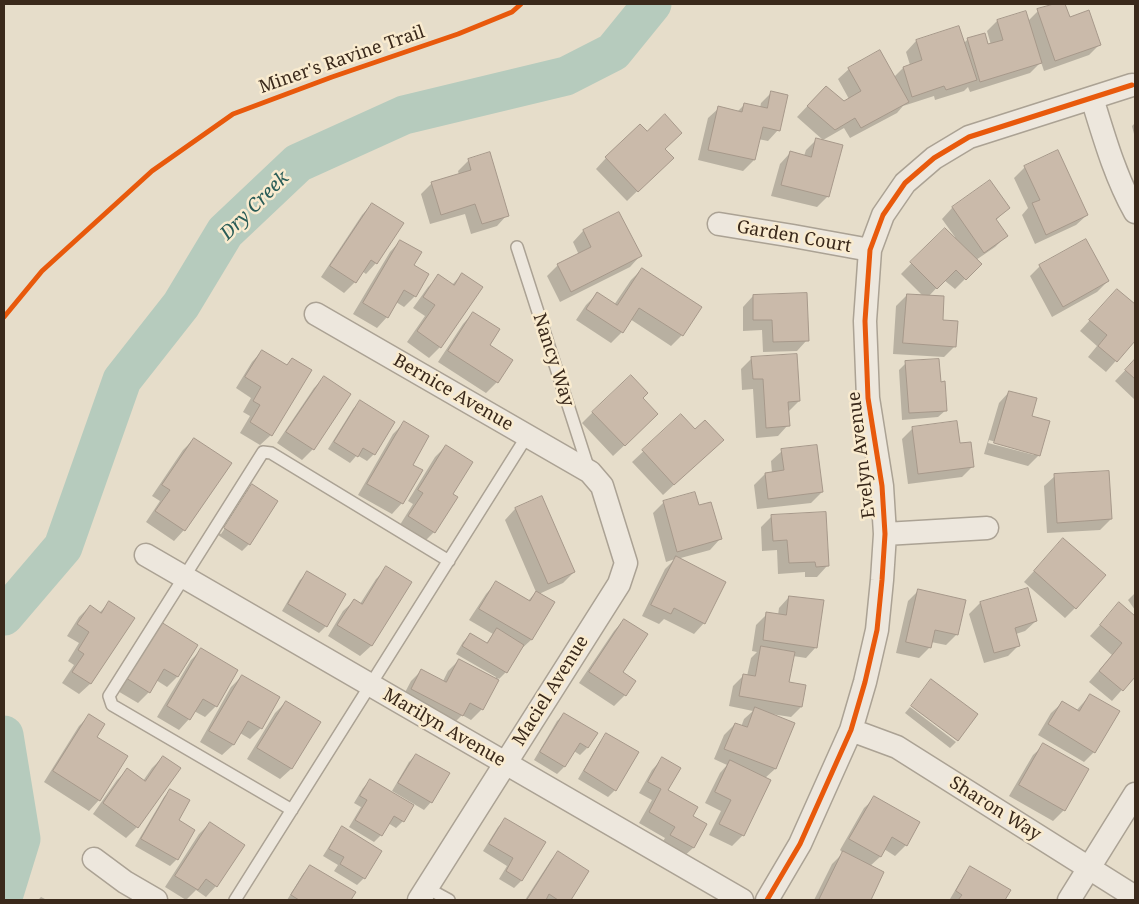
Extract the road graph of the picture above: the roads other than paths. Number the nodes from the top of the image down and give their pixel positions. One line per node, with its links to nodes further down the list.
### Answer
1 (1132, 85): 2 (street, Evelyn Avenue)
2 (1092, 98): 3 (street); 6 (street, Evelyn Avenue)
3 (1135, 212)
4 (719, 224): 6 (street, Garden Court)
5 (516, 248): 9 (lane, Nancy Way)
6 (870, 250): 11 (street, Evelyn Avenue)
7 (316, 314): 8 (street, Bernice Avenue)
8 (527, 436): 9 (street, Bernice Avenue); 13 (lane)
9 (590, 472): 17 (street, Maciel Avenue)
10 (987, 528): 11 (street)
11 (885, 534): 16 (street, Evelyn Avenue)
12 (146, 556): 14 (street, Marilyn Avenue)
13 (448, 561): 14 (lane); 15 (lane)
14 (184, 578): 15 (street, Marilyn Avenue); 19 (lane)
15 (370, 685): 17 (street, Marilyn Avenue); 19 (lane)
16 (851, 730): 21 (street, Sharon Way); 28 (street, Evelyn Avenue)
17 (506, 764): 22 (street, Maciel Avenue); 27 (street, Marilyn Avenue)
18 (1135, 794): 21 (street)
19 (292, 810): 25 (lane)
20 (94, 859): 24 (street)
21 (1090, 868): 23 (street, Sharon Way); 29 (street)
22 (424, 894): 26 (lane)
23 (1135, 897)
24 (156, 900)
25 (235, 900)
26 (449, 900)
27 (742, 900)
28 (767, 900)
29 (1069, 900)

